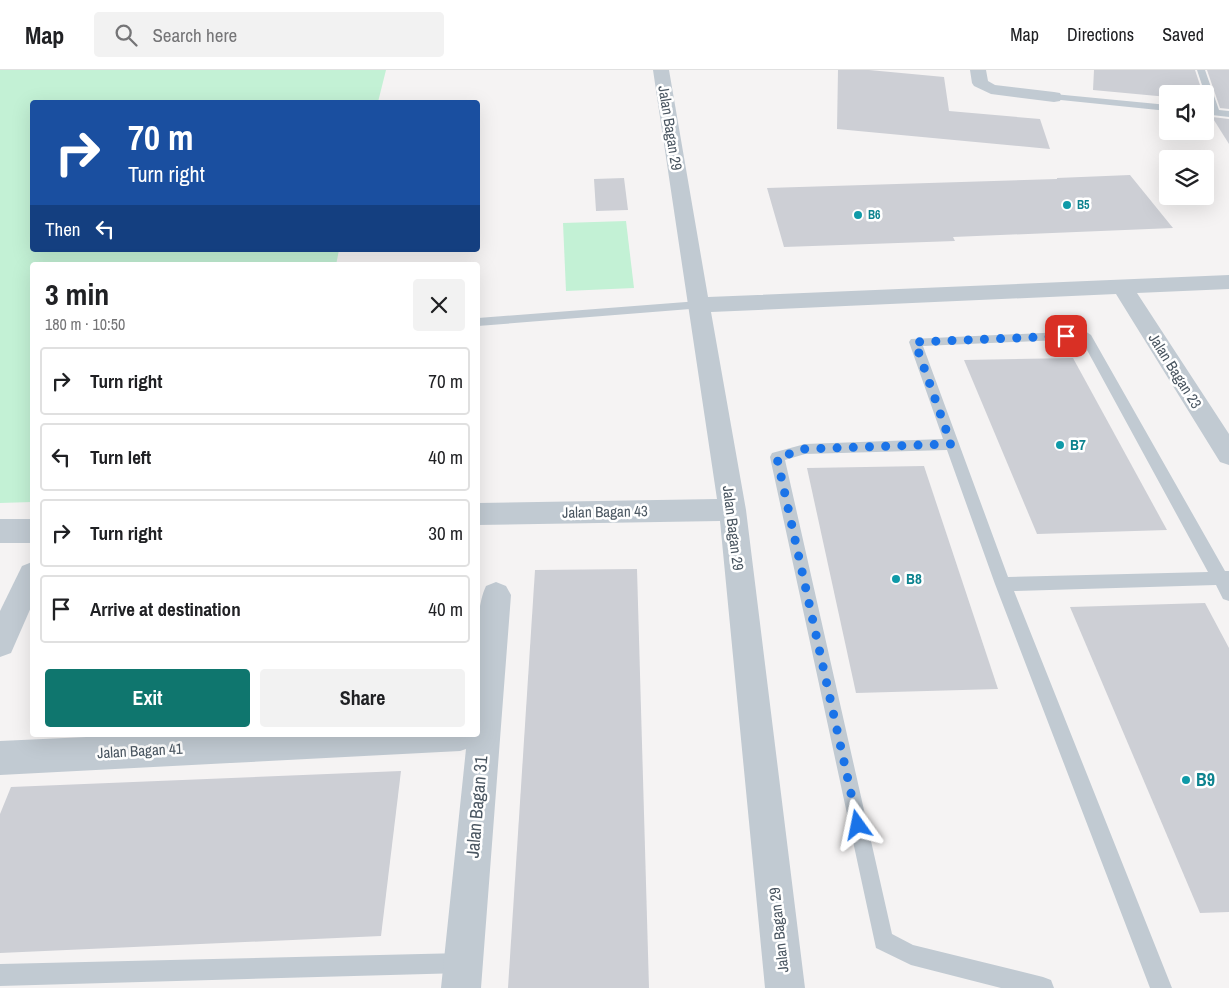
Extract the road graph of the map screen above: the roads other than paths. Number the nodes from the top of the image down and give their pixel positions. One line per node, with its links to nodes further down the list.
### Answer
1 (661, 70): 9 (street, Jalan Bagan 29)
2 (978, 70): 4 (street)
3 (1201, 70): 6 (lane)
4 (1054, 97): 5 (lane)
5 (1159, 107)
6 (1229, 114)
7 (1229, 282): 8 (street)
8 (1122, 287): 9 (street); 12 (street, Jalan Bagan 23)
9 (699, 305): 10 (lane); 13 (street, Jalan Bagan 29)
10 (480, 322)
11 (951, 444): 17 (lane); 19 (lane); 30 (lane)
12 (1229, 456)
13 (732, 510): 14 (street, Jalan Bagan 43); 29 (street, Jalan Bagan 29)
14 (480, 514)
15 (30, 531): 16 (street)
16 (0, 532)
17 (1225, 578): 19 (lane); 20 (lane)
18 (30, 579): 22 (street)
19 (1003, 584): 31 (lane)
20 (1229, 594)
21 (496, 595): 23 (street, Jalan Bagan 31)
22 (0, 643)
23 (480, 696)
24 (415, 737): 26 (street, Jalan Bagan 41)
25 (474, 737): 28 (street, Jalan Bagan 31)
26 (0, 758)
27 (0, 975): 28 (lane)
28 (462, 976)
29 (785, 988)
30 (1043, 988)
31 (1161, 988)

